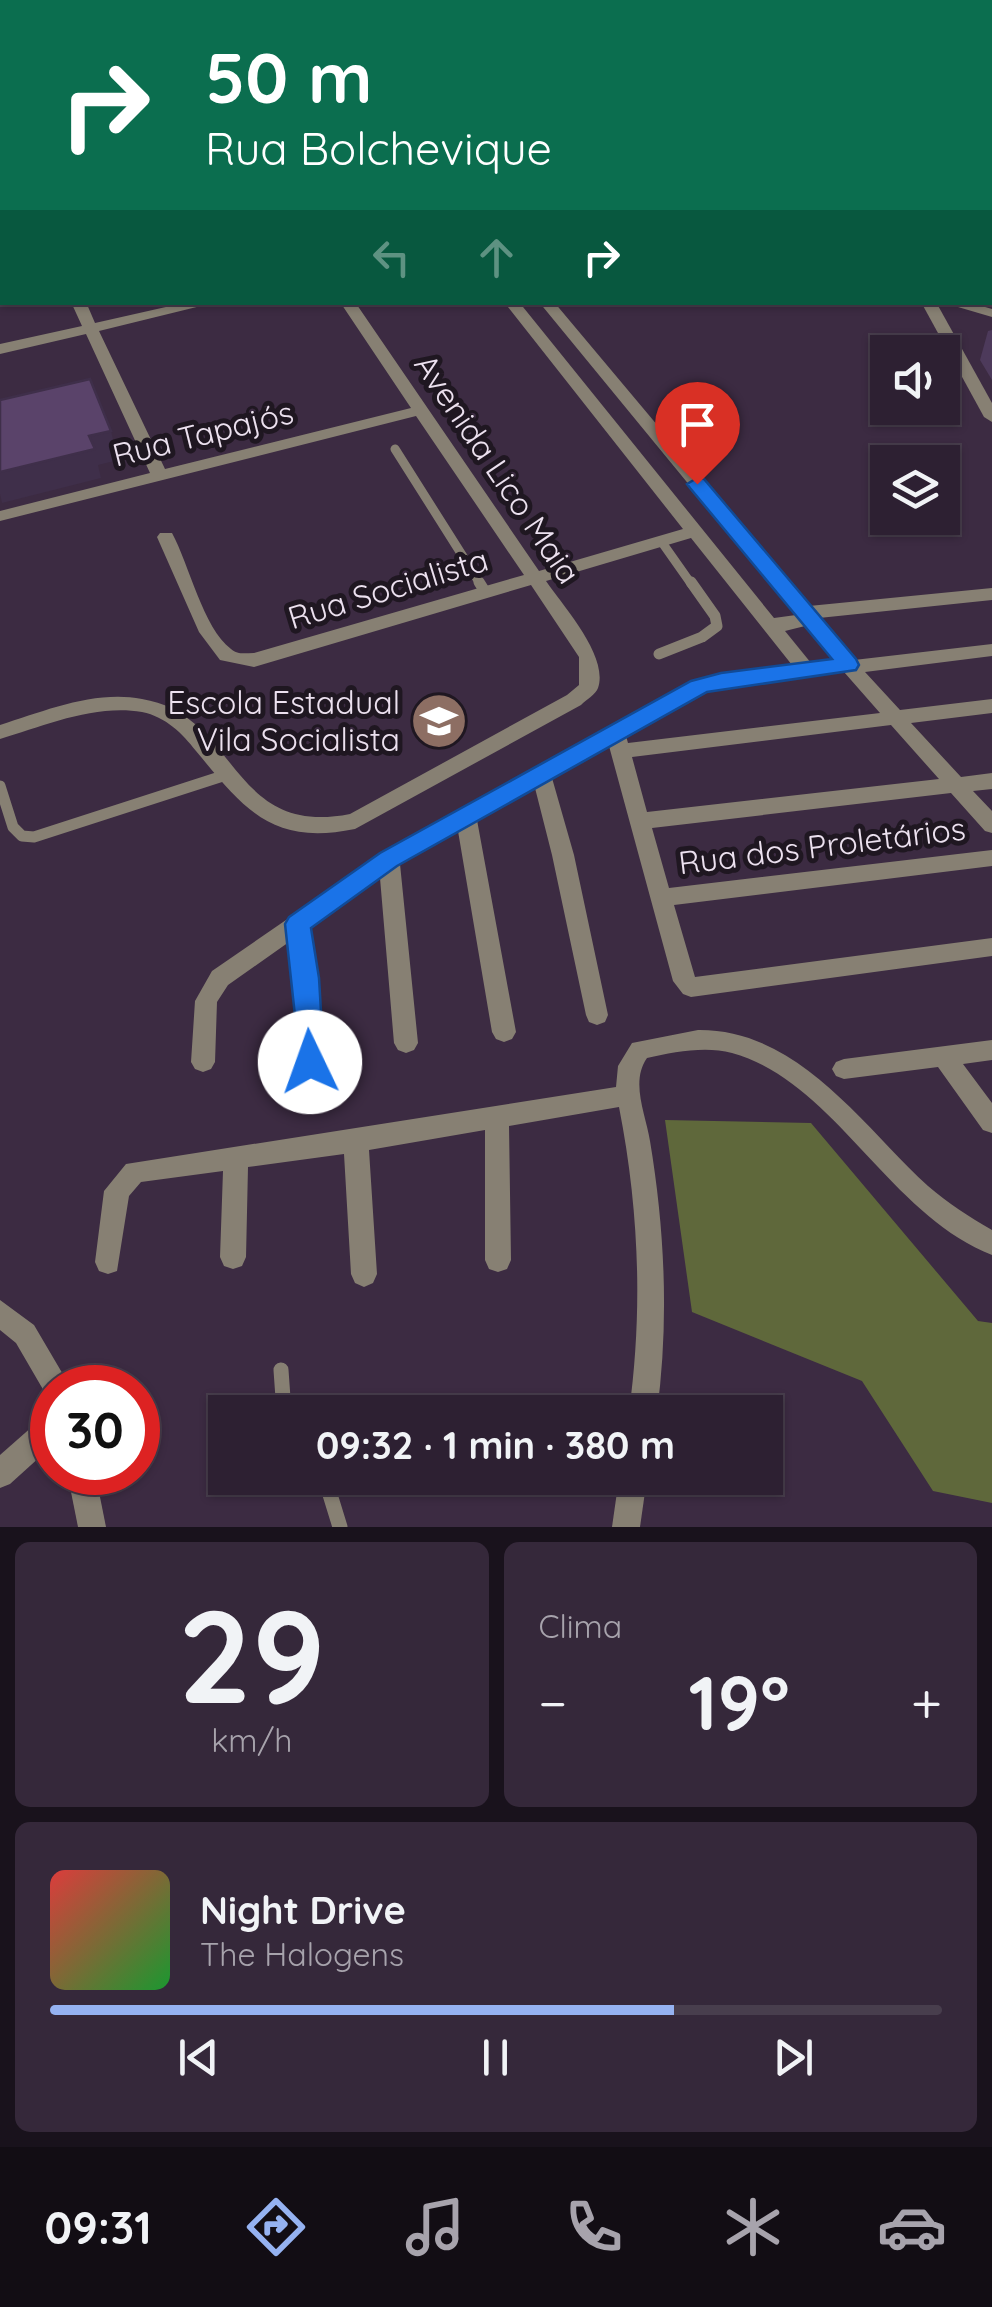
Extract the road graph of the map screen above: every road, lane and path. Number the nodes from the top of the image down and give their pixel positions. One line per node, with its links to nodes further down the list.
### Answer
1 (79, 305): 9 (street)
2 (197, 305): 9 (street)
3 (349, 305): 15 (street, Avenida Lico Maia)
4 (513, 305): 12 (street)
5 (548, 305): 11 (street)
6 (930, 305): 16 (street)
7 (960, 305): 8 (street)
8 (992, 313)
9 (90, 329): 10 (street); 18 (street)
10 (0, 350)
11 (589, 354): 12 (street); 13 (street)
12 (562, 365): 14 (street)
13 (607, 376): 14 (street); 21 (street)
14 (574, 380): 22 (street)
15 (420, 410): 18 (street, Rua Tapajós); 26 (street, Avenida Lico Maia)
16 (992, 416)
17 (395, 449): 27 (lane)
18 (160, 476): 19 (street, Rua Tapajós)
19 (0, 516)
20 (166, 537): 27 (street, Rua Socialista)
21 (742, 537): 22 (street, Rua Socialista); 24 (street)
22 (700, 539): 23 (street, Rua Socialista); 25 (street)
23 (661, 541): 26 (street, Rua Socialista); 32 (lane)
24 (762, 561): 25 (street); 29 (street)
25 (725, 570): 30 (street)
26 (534, 577): 27 (street, Rua Socialista); 39 (street, Avenida Lico Maia)
27 (484, 590)
28 (992, 594): 29 (street)
29 (806, 613): 30 (street); 33 (street)
30 (769, 624): 34 (street)
31 (992, 650): 33 (street)
32 (659, 654)
33 (849, 666): 34 (street); 36 (street)
34 (806, 670): 38 (street)
35 (992, 706): 36 (street)
36 (895, 718): 38 (street); 43 (street)
37 (0, 732): 39 (street)
38 (618, 742): 40 (street); 45 (street)
39 (229, 774): 42 (lane)
40 (541, 774): 44 (street); 52 (street)
41 (992, 782): 43 (street)
42 (0, 786)
43 (955, 786): 45 (street); 46 (street)
44 (466, 817): 48 (street); 53 (street)
45 (641, 821): 49 (street)
46 (992, 825)
47 (992, 858): 49 (street, Rua dos Proletários)
48 (389, 860): 50 (street); 54 (street)
49 (660, 898): 51 (street)
50 (298, 924): 57 (street); 58 (street)
51 (992, 947)
52 (597, 1014)
53 (504, 1032)
54 (406, 1043)
55 (992, 1050): 56 (street)
56 (944, 1056): 59 (street); 62 (street)
57 (203, 1062)
58 (310, 1062)
59 (844, 1069)
60 (630, 1095): 61 (street); 65 (street); 74 (street)
61 (497, 1118): 63 (street); 67 (street)
62 (992, 1122)
63 (356, 1140): 64 (street); 69 (street)
64 (236, 1158): 66 (street); 68 (street)
65 (992, 1244)
66 (233, 1256)
67 (498, 1260)
68 (108, 1262)
69 (364, 1274)
70 (0, 1313): 71 (street)
71 (44, 1365)
72 (280, 1370): 73 (lane)
73 (282, 1395)
74 (644, 1395)
75 (30, 1447): 76 (street)
76 (0, 1474)
77 (86, 1495): 80 (street)
78 (331, 1495): 81 (lane)
79 (631, 1495): 82 (street)
80 (92, 1527)
81 (340, 1527)
82 (626, 1527)

